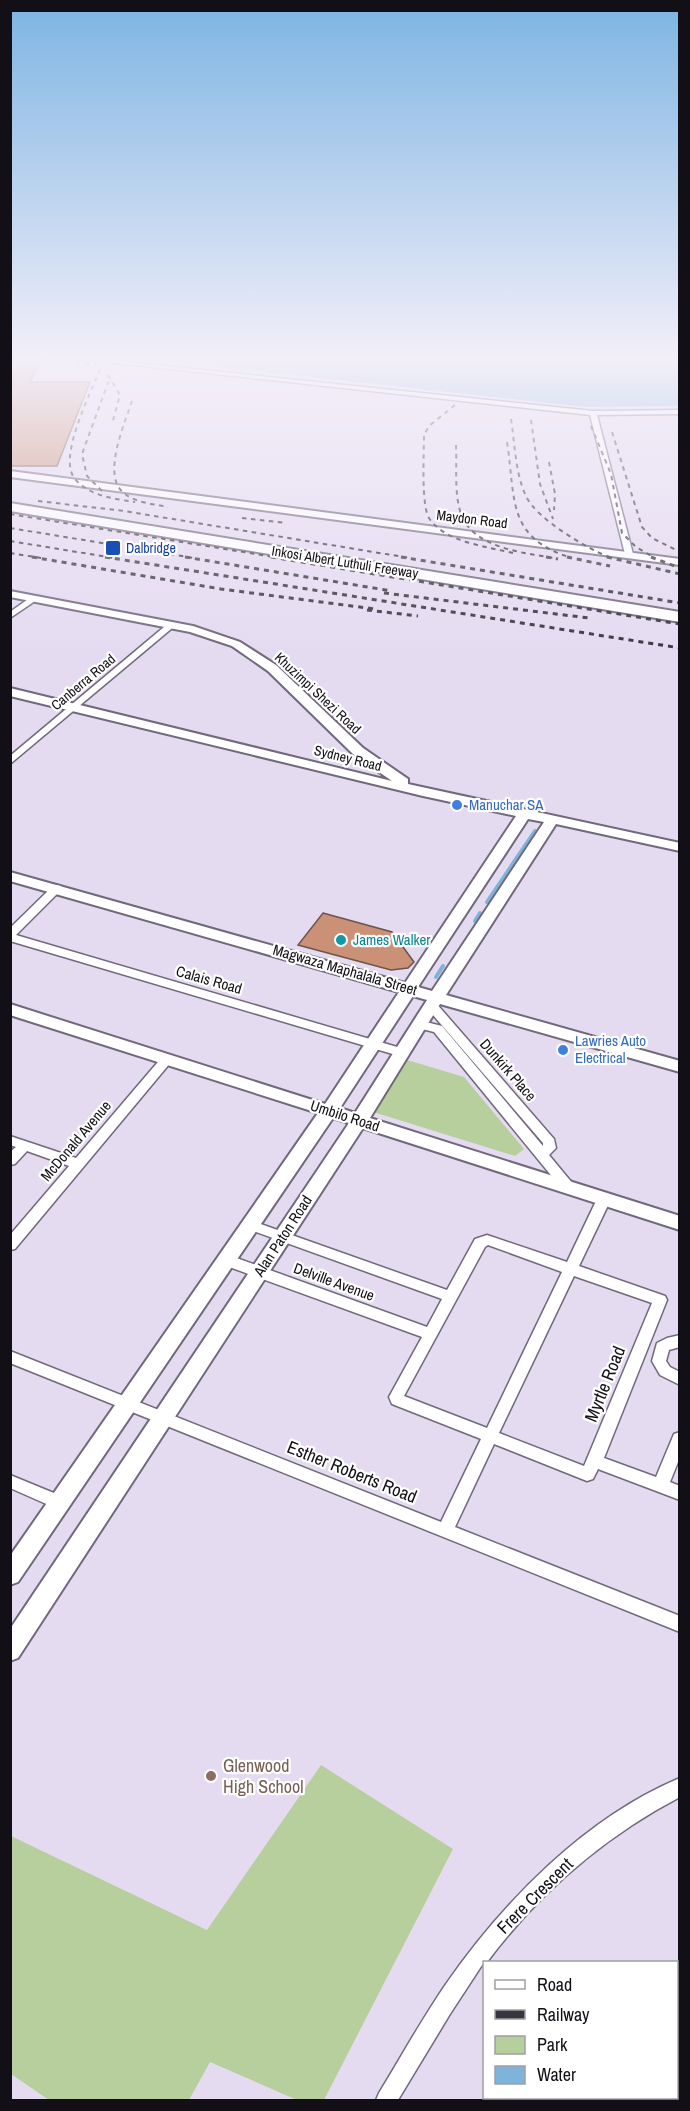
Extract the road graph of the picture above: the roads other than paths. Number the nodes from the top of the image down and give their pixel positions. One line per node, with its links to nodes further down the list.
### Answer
1 (604, 456): 5 (street)
2 (10, 474): 5 (street, Maydon Road)
3 (10, 502): 9 (highway, Inkosi Albert Luthuli Freeway)
4 (10, 507): 11 (highway, Inkosi Albert Luthuli Freeway)
5 (629, 554): 6 (street, Maydon Road)
6 (680, 560)
7 (10, 594): 8 (street, Khuzimpi Shezi Road)
8 (34, 599): 10 (street); 12 (street, Khuzimpi Shezi Road)
9 (680, 610)
10 (10, 616)
11 (680, 617)
12 (173, 624): 14 (street, Canberra Road); 16 (street, Khuzimpi Shezi Road)
13 (10, 692): 14 (street, Sydney Road)
14 (74, 708): 15 (street, Canberra Road); 16 (street, Sydney Road)
15 (10, 761)
16 (423, 792): 17 (street, Sydney Road)
17 (524, 815): 18 (street, Sydney Road); 22 (street)
18 (551, 821): 19 (street, Sydney Road); 23 (street, Alan Paton Road)
19 (680, 847)
20 (10, 876): 21 (street, Magwaza Maphalala Street)
21 (57, 888): 24 (street); 25 (street, Magwaza Maphalala Street)
22 (468, 900): 23 (street); 25 (street)
23 (493, 907): 26 (street, Alan Paton Road)
24 (10, 936): 29 (street, Calais Road)
25 (408, 988): 26 (street, Magwaza Maphalala Street); 29 (street)
26 (434, 1001): 28 (street, Alan Paton Road); 32 (street, Magwaza Maphalala Street); 33 (street, Dunkirk Place)
27 (12, 1013): 31 (street, Umbilo Road)
28 (418, 1024): 30 (street, Alan Paton Road); 33 (street)
29 (374, 1045): 30 (street, Calais Road); 34 (street)
30 (400, 1052): 35 (street, Alan Paton Road)
31 (166, 1059): 34 (street, Umbilo Road); 39 (street, McDonald Avenue)
32 (680, 1066)
33 (485, 1078): 40 (street)
34 (328, 1111): 35 (street, Umbilo Road); 43 (street)
35 (359, 1121): 40 (street, Umbilo Road); 44 (street, Alan Paton Road)
36 (10, 1140): 37 (street)
37 (25, 1145): 38 (street); 39 (street)
38 (10, 1161)
39 (78, 1164): 45 (street, McDonald Avenue)
40 (568, 1187): 41 (street, Umbilo Road)
41 (604, 1199): 42 (street, Umbilo Road); 47 (street)
42 (680, 1223)
43 (250, 1225): 44 (street, Delville Avenue); 46 (street)
44 (282, 1237): 48 (street, Alan Paton Road); 49 (street, Delville Avenue)
45 (10, 1245)
46 (226, 1260): 48 (street, Delville Avenue); 54 (street)
47 (571, 1268): 49 (street, Myrtle Road); 56 (street); 58 (street, Myrtle Road)
48 (259, 1272): 50 (street, Delville Avenue); 55 (street, Alan Paton Road)
49 (451, 1297): 50 (street, Myrtle Road)
50 (430, 1334): 56 (street, Myrtle Road)
51 (680, 1341): 53 (street)
52 (10, 1357): 54 (street, Esther Roberts Road)
53 (680, 1379)
54 (127, 1404): 55 (street, Esther Roberts Road); 62 (street)
55 (164, 1419): 63 (street, Esther Roberts Road); 66 (street, Alan Paton Road)
56 (490, 1437): 58 (street, Myrtle Road); 63 (street)
57 (679, 1438): 60 (street)
58 (595, 1461): 60 (street)
59 (10, 1481): 62 (street)
60 (661, 1486): 61 (street)
61 (680, 1493)
62 (60, 1503): 64 (street)
63 (445, 1531): 65 (street, Esther Roberts Road)
64 (10, 1575)
65 (680, 1624)
66 (10, 1650)
67 (678, 1792): 68 (street, Frere Crescent)
68 (386, 2100)

